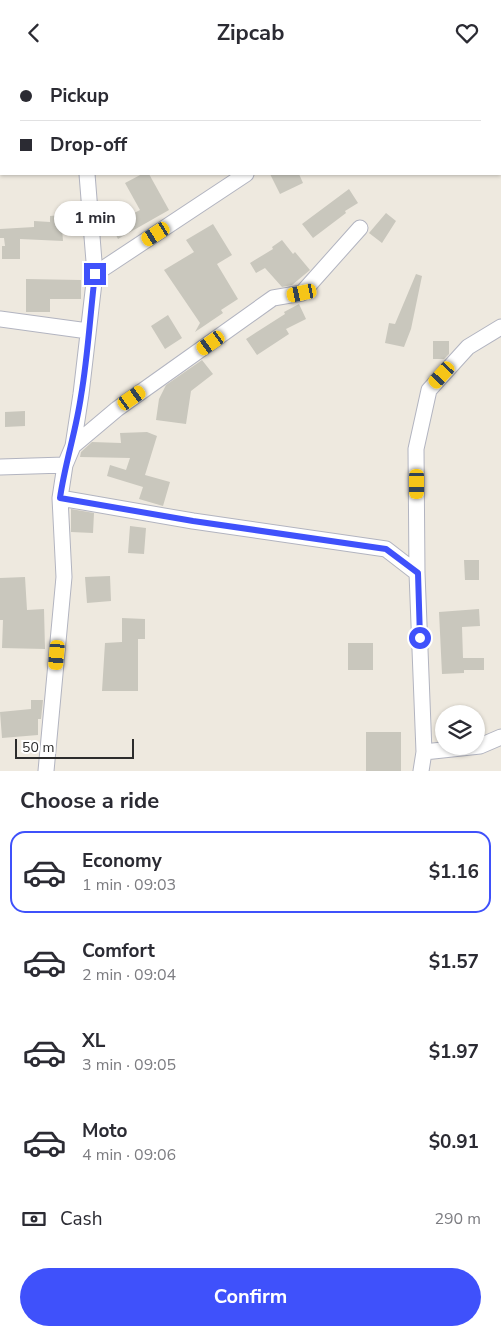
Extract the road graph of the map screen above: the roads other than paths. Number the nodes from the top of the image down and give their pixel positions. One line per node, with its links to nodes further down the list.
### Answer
1 (87, 175): 4 (street)
2 (244, 175): 4 (street)
3 (360, 228): 8 (street)
4 (95, 274): 7 (street)
5 (0, 319): 7 (street)
6 (501, 327): 12 (street)
7 (88, 331): 8 (street)
8 (72, 446): 9 (street)
9 (65, 465): 10 (street); 11 (street)
10 (0, 467)
11 (60, 498): 12 (street); 15 (street)
12 (418, 573): 14 (street)
13 (501, 737): 14 (street)
14 (424, 752): 16 (street)
15 (46, 771)
16 (421, 771)

